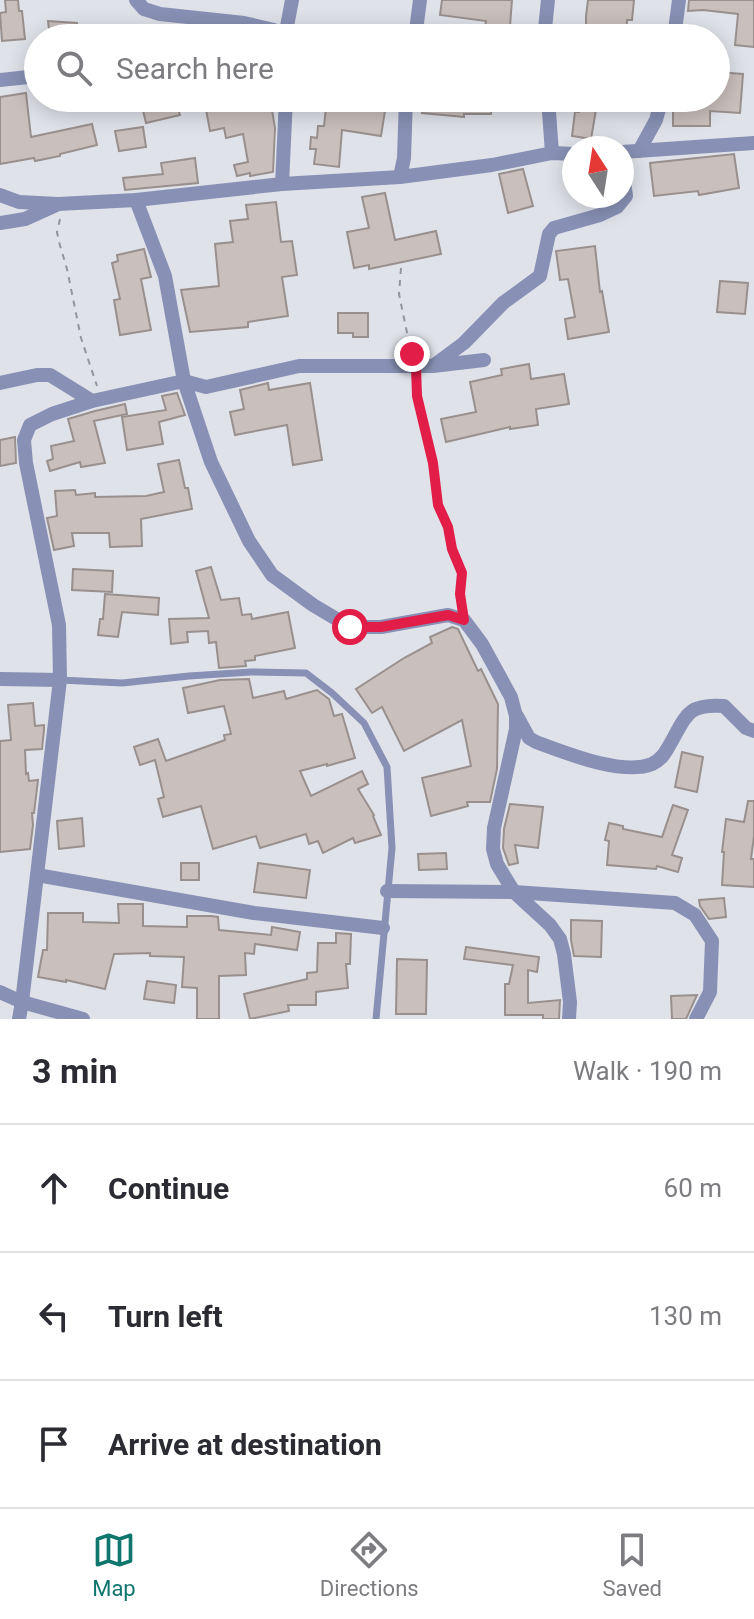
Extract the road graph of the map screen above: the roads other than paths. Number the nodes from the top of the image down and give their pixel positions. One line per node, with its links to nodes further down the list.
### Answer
1 (136, 0): 6 (street)
2 (292, 0): 7 (street)
3 (420, 0): 8 (street)
4 (548, 0): 9 (street)
5 (679, 0): 10 (street)
6 (248, 24)
7 (287, 24)
8 (417, 24)
9 (545, 24)
10 (676, 24)
11 (24, 77): 12 (street)
12 (0, 80)
13 (285, 112): 23 (street)
14 (406, 112): 22 (street)
15 (549, 112): 20 (street)
16 (658, 112): 19 (street)
17 (754, 143): 19 (street)
18 (634, 151): 19 (street)
19 (639, 151)
20 (552, 153): 21 (street); 22 (street)
21 (562, 153)
22 (400, 177): 23 (street)
23 (282, 184): 25 (street)
24 (0, 195): 26 (street)
25 (136, 200): 26 (street); 31 (street)
26 (58, 204): 28 (street)
27 (615, 208): 30 (street)
28 (0, 223)
29 (484, 360): 30 (street)
30 (433, 366): 31 (street)
31 (184, 381): 33 (street); 36 (street)
32 (0, 383): 33 (street)
33 (96, 400): 35 (street)
34 (0, 679): 35 (street)
35 (60, 680): 38 (street); 39 (lane)
36 (516, 716): 37 (street); 40 (street)
37 (754, 731)
38 (37, 875): 41 (street); 43 (street)
39 (387, 891): 40 (street); 41 (lane)
40 (514, 892): 47 (street); 48 (street)
41 (383, 928): 46 (lane)
42 (0, 992): 43 (street)
43 (22, 1002): 44 (street); 45 (street)
44 (19, 1019)
45 (83, 1019)
46 (376, 1019)
47 (569, 1019)
48 (696, 1019)

